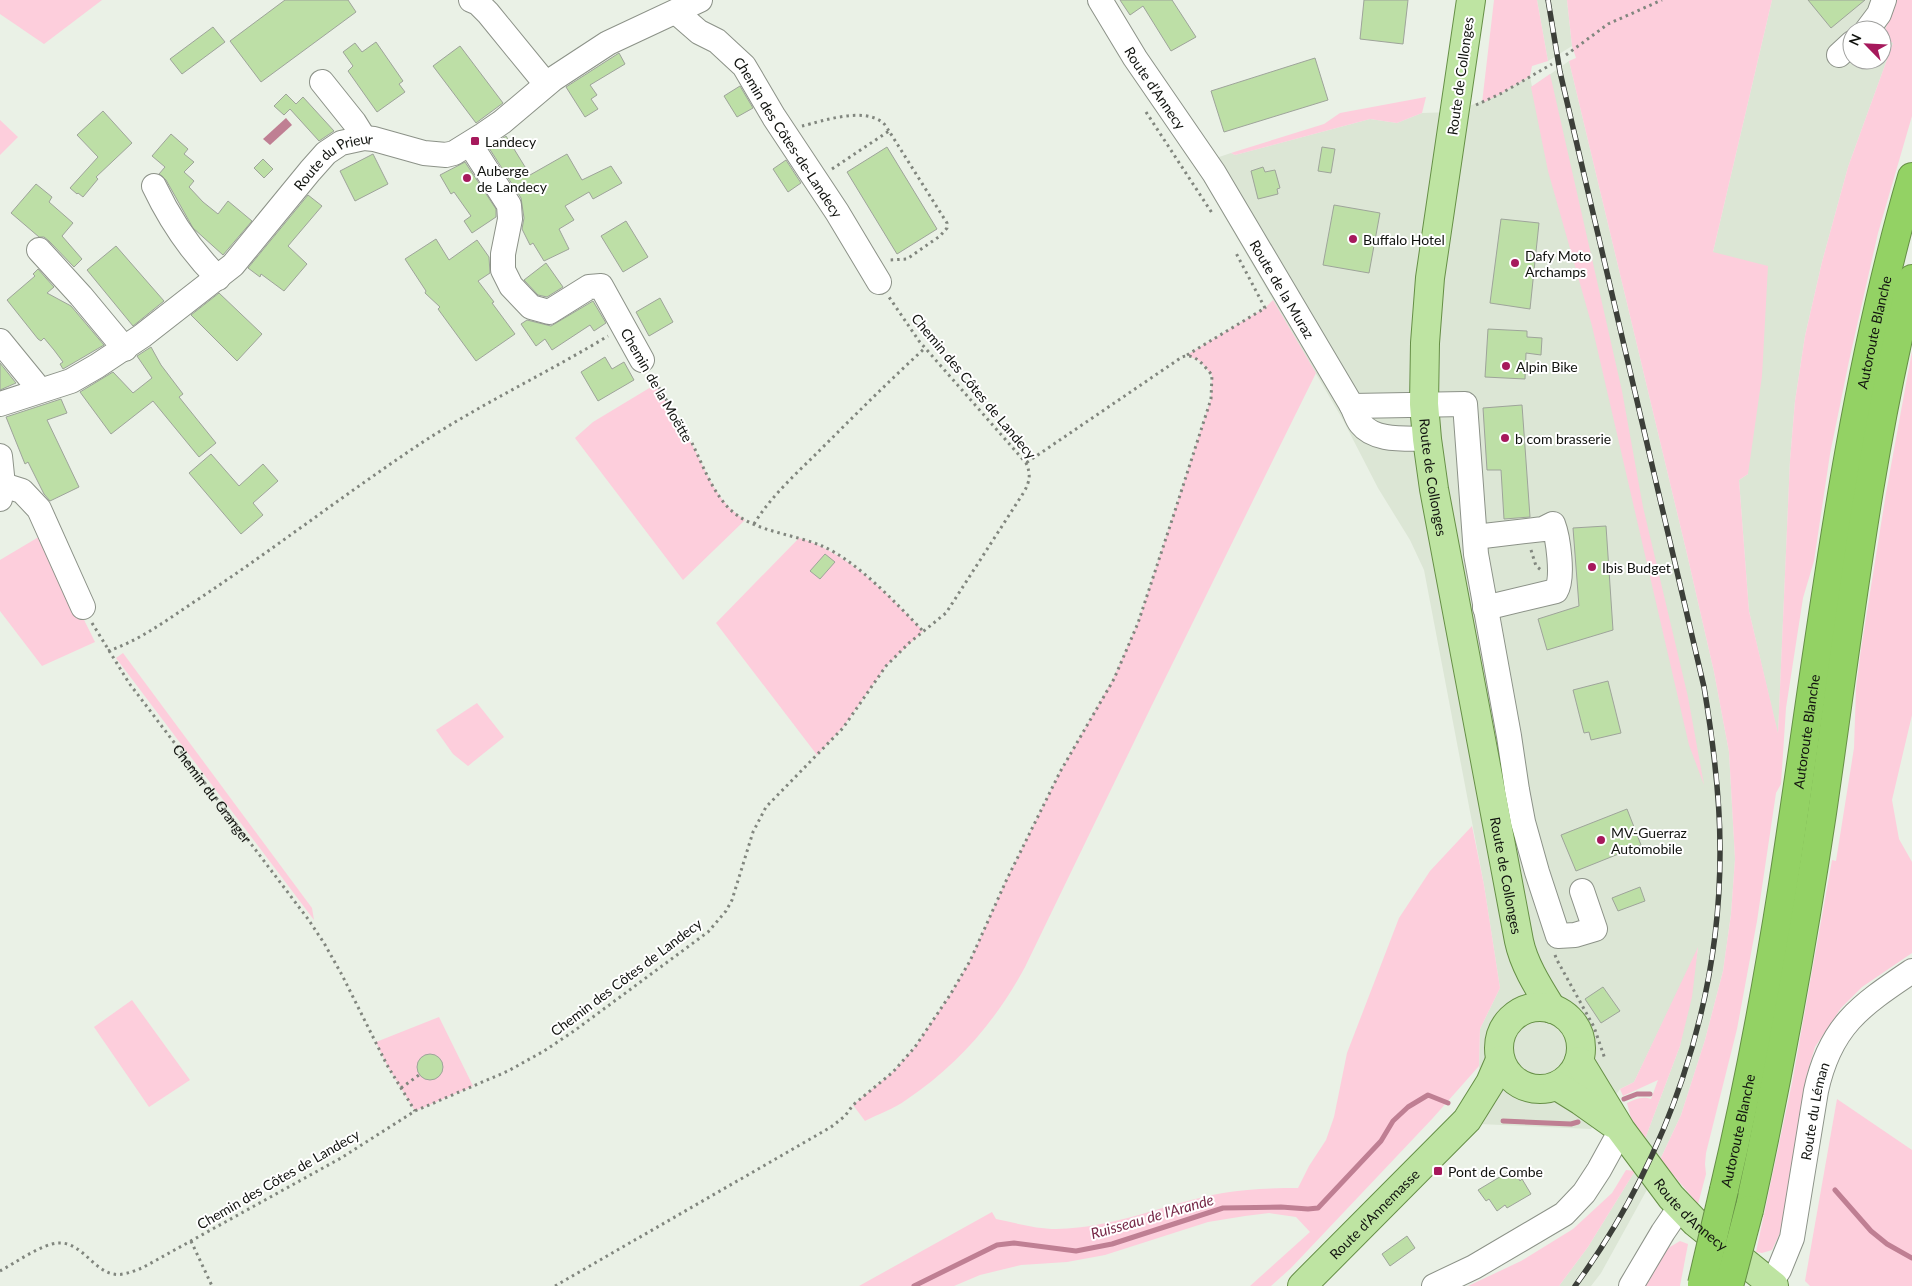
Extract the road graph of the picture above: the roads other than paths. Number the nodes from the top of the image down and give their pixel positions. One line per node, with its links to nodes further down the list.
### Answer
1 (471, 0): 9 (street)
2 (700, 0): 6 (street, Route du Prieur)
3 (1100, 0): 12 (street, Route d'Annecy)
4 (1471, 0): 24 (main road, Route de Collonges)
5 (1884, 0): 7 (street)
6 (676, 12): 9 (street, Route du Prieur); 16 (street, Chemin des Côtes-de-Landecy)
7 (1874, 20)
8 (322, 82): 10 (street)
9 (546, 84): 11 (street, Route du Prieur)
10 (364, 138): 11 (street, Route du Prieur); 17 (street, Route du Prieur)
11 (470, 144): 21 (street, Chemin de la Moëtte)
12 (1214, 172): 25 (street, Route de la Muraz)
13 (1912, 177): 44 (highway, Autoroute Blanche, bridge)
14 (154, 186): 17 (street)
15 (39, 250): 20 (street)
16 (882, 270)
17 (218, 278): 20 (street, Route du Prieur)
18 (1912, 279): 49 (highway, Autoroute Blanche, bridge)
19 (0, 341): 22 (street)
20 (125, 348): 22 (street, Route du Prieur)
21 (642, 360)
22 (40, 390): 23 (street, Route du Prieur)
23 (0, 404)
24 (1424, 404): 25 (street); 26 (main road, Route de Collonges); 29 (street)
25 (1352, 406): 26 (street, Route de la Muraz)
26 (1427, 439): 33 (main road, Route de Collonges)
27 (0, 456): 28 (street)
28 (2, 492): 30 (street)
29 (1475, 537): 31 (street); 31 (street)
30 (83, 607)
31 (1485, 608): 32 (street)
32 (1582, 891)
33 (1521, 951): 35 (main road, Route de Collonges); 36 (main road, Route de Collonges)
34 (1912, 971): 45 (street, Route du Léman)
35 (1552, 1009): 36 (main road); 38 (main road)
36 (1514, 1017): 37 (main road)
37 (1500, 1060): 40 (main road); 41 (main road, Route d'Annemasse)
38 (1579, 1061): 39 (main road); 42 (main road, Route d'Annecy)
39 (1556, 1086): 40 (main road); 42 (main road, Route d'Annecy)
40 (1528, 1088): 41 (main road, Route d'Annemasse)
41 (1468, 1120): 46 (main road, Route d'Annemasse)
42 (1621, 1130): 43 (main road, Route d'Annecy); 47 (street)
43 (1680, 1207): 45 (main road, Route d'Annecy); 48 (street)
44 (1702, 1285)
45 (1772, 1285)
46 (1302, 1286)
47 (1434, 1286)
48 (1631, 1286)
49 (1729, 1286)

